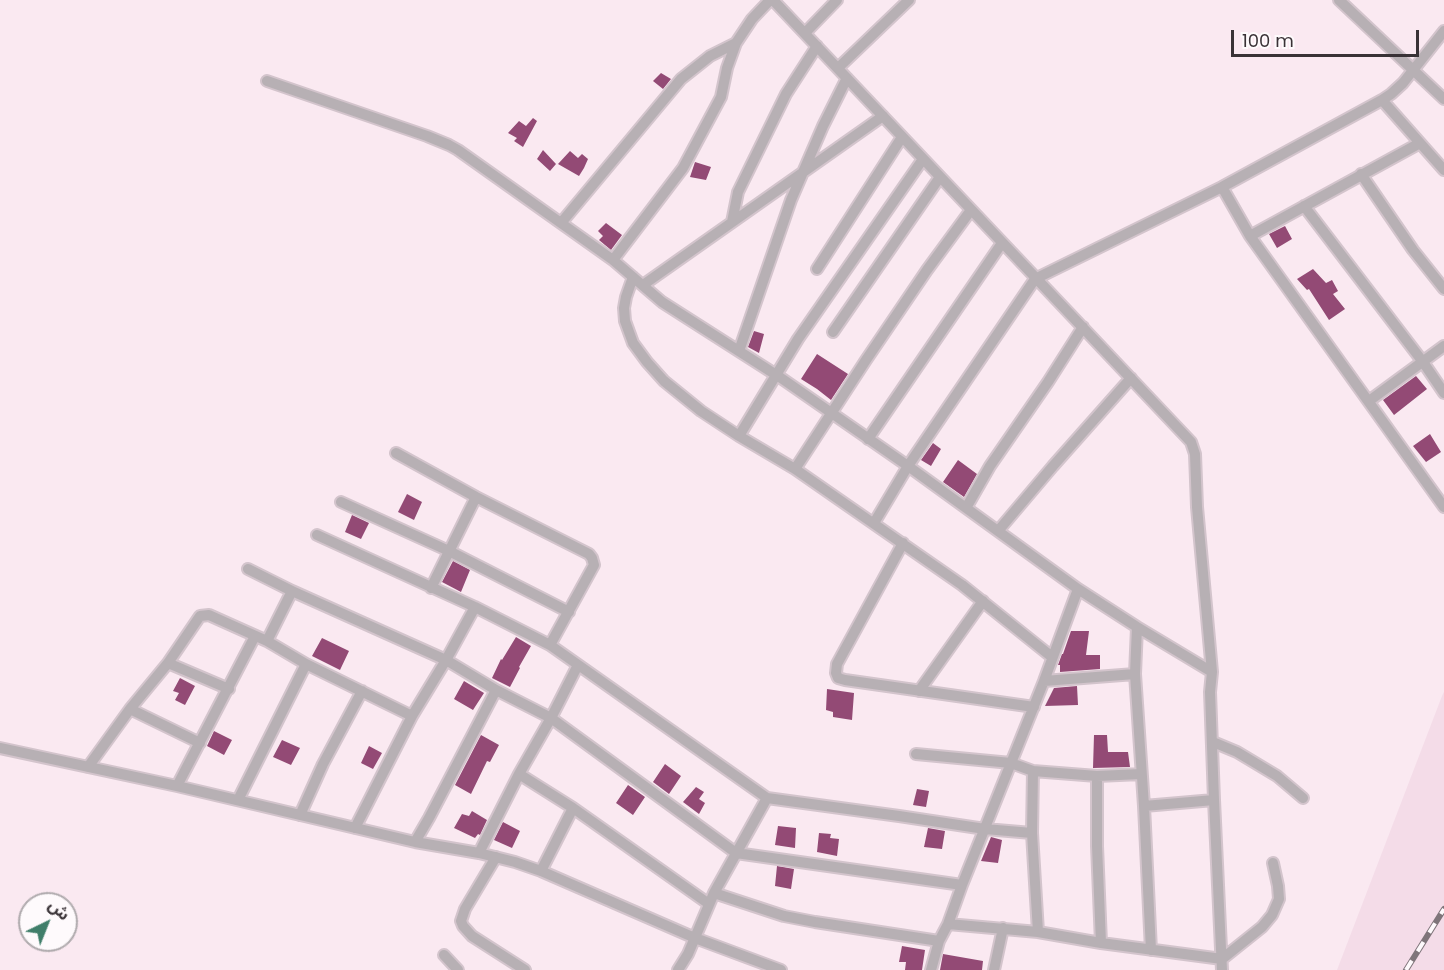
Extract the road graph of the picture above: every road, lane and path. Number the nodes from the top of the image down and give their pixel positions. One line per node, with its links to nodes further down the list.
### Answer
1 (772, 0): 6 (street); 7 (street)
2 (837, 0): 6 (street)
3 (909, 0): 9 (street)
4 (1339, 0): 10 (street)
5 (1444, 31): 10 (street)
6 (805, 33): 8 (street)
7 (736, 43): 27 (street); 30 (street)
8 (817, 46): 9 (street); 26 (street)
9 (838, 68): 11 (street)
10 (1412, 70): 13 (street); 14 (street)
11 (847, 78): 15 (street); 20 (street)
12 (267, 81): 27 (street)
13 (1444, 99)
14 (1382, 100): 17 (street); 23 (street)
15 (883, 116): 16 (street); 20 (street)
16 (902, 137): 18 (street); 31 (street)
17 (1420, 143): 19 (street); 21 (street)
18 (923, 159): 22 (street); 41 (street)
19 (1444, 170)
20 (803, 172): 26 (street); 39 (street)
21 (1361, 174): 24 (street); 35 (street)
22 (940, 177): 25 (street); 37 (street)
23 (1222, 187): 28 (street); 33 (street)
24 (1305, 206): 28 (street); 40 (street)
25 (971, 210): 29 (street); 45 (street)
26 (732, 222): 34 (street)
27 (561, 223): 30 (street)
28 (1250, 236): 44 (street)
29 (1002, 243): 33 (street); 47 (street)
30 (613, 260): 32 (street)
31 (817, 269)
32 (633, 277): 34 (street); 46 (street)
33 (1035, 279): 36 (street); 49 (street)
34 (644, 285): 39 (street)
35 (1444, 289)
36 (1083, 327): 42 (street); 54 (street)
37 (833, 332)
38 (1444, 345): 40 (street)
39 (739, 351): 41 (street)
40 (1423, 362): 43 (street); 44 (street)
41 (777, 376): 45 (street); 46 (street)
42 (1131, 378): 56 (street); 76 (street)
43 (1444, 393)
44 (1368, 401): 53 (street)
45 (832, 414): 47 (street); 50 (street)
46 (740, 436): 50 (street)
47 (868, 439): 49 (street)
48 (396, 453): 51 (street)
49 (908, 466): 54 (street); 55 (street)
50 (795, 469): 55 (street)
51 (476, 497): 59 (street); 66 (street)
52 (340, 502): 59 (street)
53 (1444, 507)
54 (966, 508): 56 (street)
55 (874, 523): 58 (street)
56 (998, 531): 62 (street)
57 (317, 535): 61 (street)
58 (903, 543): 64 (street); 82 (street)
59 (449, 551): 61 (street); 66 (street)
60 (248, 569): 63 (street)
61 (430, 588): 65 (street)
62 (1078, 589): 67 (street); 71 (street)
63 (292, 591): 69 (street); 72 (street)
64 (983, 601): 71 (street); 82 (street)
65 (475, 607): 70 (street); 72 (street)
66 (569, 612): 70 (street)
67 (1137, 627): 76 (street); 77 (street)
68 (255, 636): 69 (street); 73 (street); 79 (street)
69 (267, 641): 74 (street)
70 (550, 645): 75 (street)
71 (1052, 657): 78 (street)
72 (446, 660): 80 (street); 85 (street)
73 (168, 663): 79 (street); 84 (street)
74 (306, 664): 81 (street); 100 (street)
75 (578, 664): 86 (street); 98 (street)
76 (1212, 672): 87 (street)
77 (1135, 674): 78 (street); 95 (street)
78 (1044, 681): 83 (street)
79 (229, 689): 88 (street)
80 (496, 690): 86 (street); 108 (street)
81 (362, 691): 85 (street); 104 (street)
82 (919, 691): 83 (street)
83 (1034, 707): 91 (street)
84 (130, 709): 88 (street); 92 (street)
85 (412, 716): 105 (street)
86 (551, 718): 94 (street); 110 (street)
87 (1213, 742): 99 (street); 101 (street)
88 (200, 743): 97 (street)
89 (0, 748): 92 (street)
90 (916, 754): 91 (street)
91 (1011, 763): 93 (street); 106 (street)
92 (88, 767): 97 (street)
93 (1033, 771): 96 (street); 107 (street)
94 (519, 774): 103 (street); 109 (street)
95 (1141, 774): 96 (street); 102 (street)
96 (1097, 776): 122 (street)
97 (177, 786): 100 (street)
98 (766, 798): 106 (street); 110 (street)
99 (1303, 798)
100 (238, 800): 104 (street)
101 (1214, 800): 102 (street); 125 (street)
102 (1144, 806): 123 (street)
103 (573, 808): 113 (street); 116 (street)
104 (300, 815): 105 (street)
105 (355, 828): 108 (street)
106 (985, 829): 107 (street); 114 (street)
107 (1032, 833): 119 (street)
108 (415, 842): 109 (street)
109 (479, 853): 111 (street)
110 (736, 853): 114 (street); 115 (street)
111 (496, 858): 113 (street); 128 (street)
112 (1273, 863): 125 (street)
113 (541, 871): 120 (street)
114 (962, 885): 117 (street)
115 (714, 893): 116 (street); 121 (street)
116 (709, 904): 120 (street)
117 (948, 924): 118 (street); 121 (street)
118 (1003, 928): 119 (street); 131 (street)
119 (1038, 932): 122 (street)
120 (695, 938): 126 (street); 129 (street)
121 (939, 941): 130 (street)
122 (1101, 943): 123 (street)
123 (1151, 950): 125 (street)
124 (444, 955): 127 (street)
125 (1222, 964)
126 (775, 969)
127 (458, 970)
128 (525, 970)
129 (678, 970)
130 (931, 970)
131 (994, 970)

